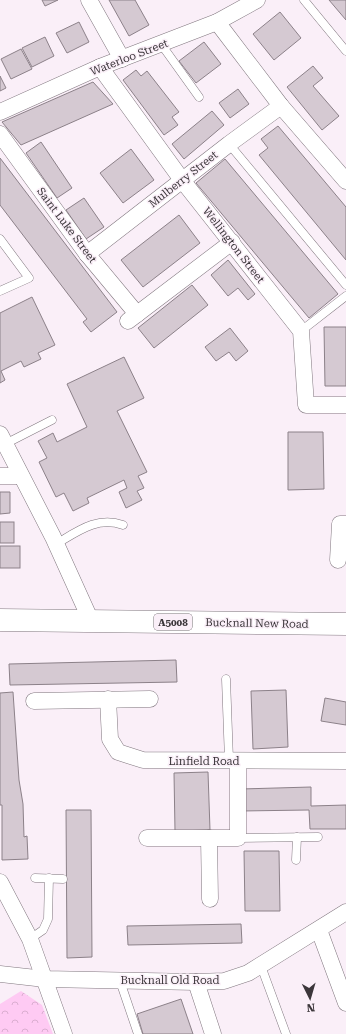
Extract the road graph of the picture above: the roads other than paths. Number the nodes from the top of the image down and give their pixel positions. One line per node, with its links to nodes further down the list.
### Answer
1 (89, 0): 7 (street)
2 (304, 0): 6 (lane)
3 (251, 1): 4 (street, Waterloo Street)
4 (217, 22): 5 (street, Waterloo Street); 10 (street)
5 (161, 44): 7 (street, Waterloo Street); 9 (lane)
6 (346, 51)
7 (122, 59): 8 (street, Waterloo Street)
8 (100, 67): 11 (street, Waterloo Street); 14 (street, Wellington Street)
9 (199, 97)
10 (281, 106): 13 (street, Mulberry Street); 15 (street)
11 (0, 112)
12 (0, 134): 18 (street, Saint Luke Street)
13 (229, 144): 14 (street, Mulberry Street); 19 (lane)
14 (182, 180): 17 (street, Wellington Street); 18 (street, Mulberry Street)
15 (346, 181)
16 (0, 239): 20 (lane)
17 (232, 242): 18 (street, Saint Luke Street); 22 (street, Wellington Street)
18 (87, 254)
19 (346, 285)
20 (0, 291)
21 (346, 296): 22 (lane)
22 (301, 331): 23 (street)
23 (346, 405)
24 (52, 420): 25 (lane)
25 (2, 439): 27 (street)
26 (0, 476): 27 (street)
27 (20, 476): 30 (street)
28 (346, 524): 31 (street)
29 (123, 525): 30 (lane)
30 (56, 544): 33 (street)
31 (338, 560)
32 (0, 620): 33 (main road, Bucknall New Road / A5008)
33 (91, 621): 34 (main road, Bucknall New Road / A5008)
34 (346, 624)
35 (226, 679): 39 (lane)
36 (108, 699): 37 (street); 38 (street); 39 (street, Linfield Road)
37 (150, 699)
38 (34, 701)
39 (233, 760): 40 (street, Linfield Road); 45 (street)
40 (346, 761)
41 (297, 837): 42 (lane); 45 (lane); 46 (lane)
42 (318, 837)
43 (147, 838): 44 (street)
44 (209, 838): 45 (street); 51 (street)
45 (238, 838)
46 (296, 860)
47 (35, 878): 48 (lane)
48 (49, 878): 49 (lane); 54 (lane)
49 (63, 879)
50 (0, 882): 54 (street)
51 (210, 899)
52 (346, 912): 53 (street, Bucknall Old Road)
53 (319, 930): 55 (street, Bucknall Old Road); 60 (street)
54 (30, 939): 57 (street)
55 (261, 966): 59 (street, Bucknall Old Road); 64 (lane)
56 (0, 974): 57 (street, Bucknall Old Road)
57 (45, 979): 58 (street, Bucknall Old Road); 61 (street)
58 (120, 980): 59 (street, Bucknall Old Road); 62 (lane)
59 (196, 982): 63 (street)
60 (346, 1003)
61 (64, 1034)
62 (138, 1034)
63 (213, 1034)
64 (286, 1034)

